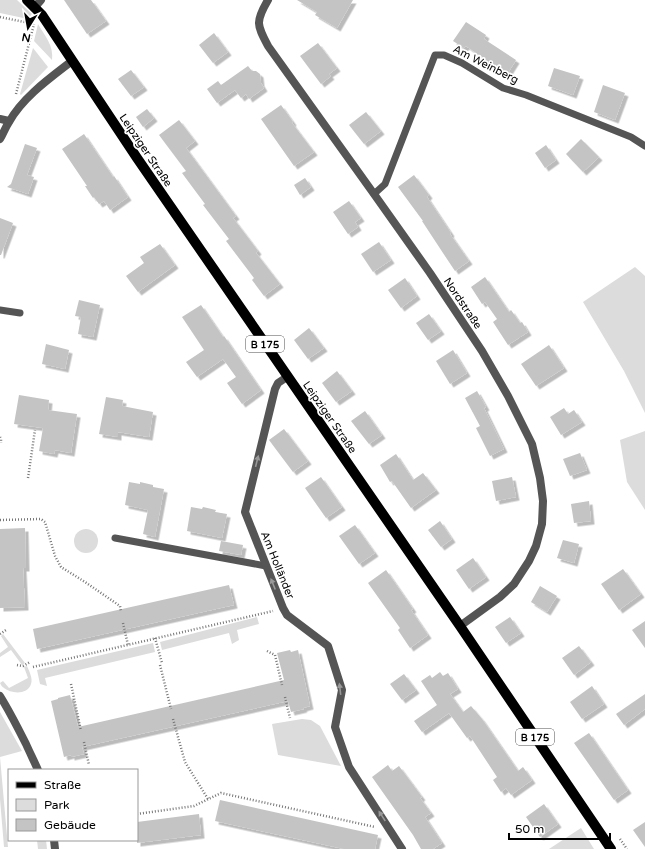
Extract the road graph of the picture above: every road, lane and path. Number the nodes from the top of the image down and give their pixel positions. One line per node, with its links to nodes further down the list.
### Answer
1 (27, 0): 4 (main road, Leipziger Straße / B 175)
2 (41, 0): 4 (street)
3 (268, 0): 12 (street, Nordstraße)
4 (34, 8): 6 (main road, Leipziger Straße / B 175)
5 (34, 24): 7 (path)
6 (72, 61): 9 (street); 15 (main road, Leipziger Straße / B 175)
7 (12, 98)
8 (0, 119): 9 (street)
9 (9, 121): 10 (street)
10 (0, 139)
11 (645, 146): 12 (lane, Am Weinberg)
12 (374, 194): 26 (street, Nordstraße)
13 (0, 310): 14 (lane)
14 (20, 313)
15 (287, 377): 22 (street, Am Holländer, one-way to 15); 26 (main road, Leipziger Straße / B 175)
16 (35, 430): 19 (path)
17 (0, 437): 18 (path)
18 (1, 443)
19 (28, 478)
20 (0, 520): 24 (path)
21 (115, 538): 22 (lane)
22 (266, 566): 23 (street, Am Holländer, one-way to 22)
23 (283, 608): 29 (path); 48 (street, Am Holländer, one-way to 23)
24 (121, 612)
25 (123, 623): 30 (path)
26 (460, 626): 50 (main road, Leipziger Straße / B 175)
27 (6, 630): 28 (path)
28 (0, 634)
29 (155, 638): 30 (path); 39 (path)
30 (128, 645): 34 (path)
31 (267, 652): 36 (path)
32 (30, 662): 33 (path)
33 (17, 665)
34 (33, 667)
35 (71, 684): 42 (path)
36 (282, 685)
37 (0, 696): 45 (street)
38 (285, 697): 40 (path)
39 (171, 709)
40 (290, 718)
41 (173, 719): 46 (path)
42 (81, 731)
43 (84, 742): 44 (path)
44 (89, 765)
45 (38, 769)
46 (208, 799): 47 (path); 48 (path)
47 (138, 814)
48 (391, 831): 49 (street, Am Holländer)
49 (402, 849)
50 (611, 849)

